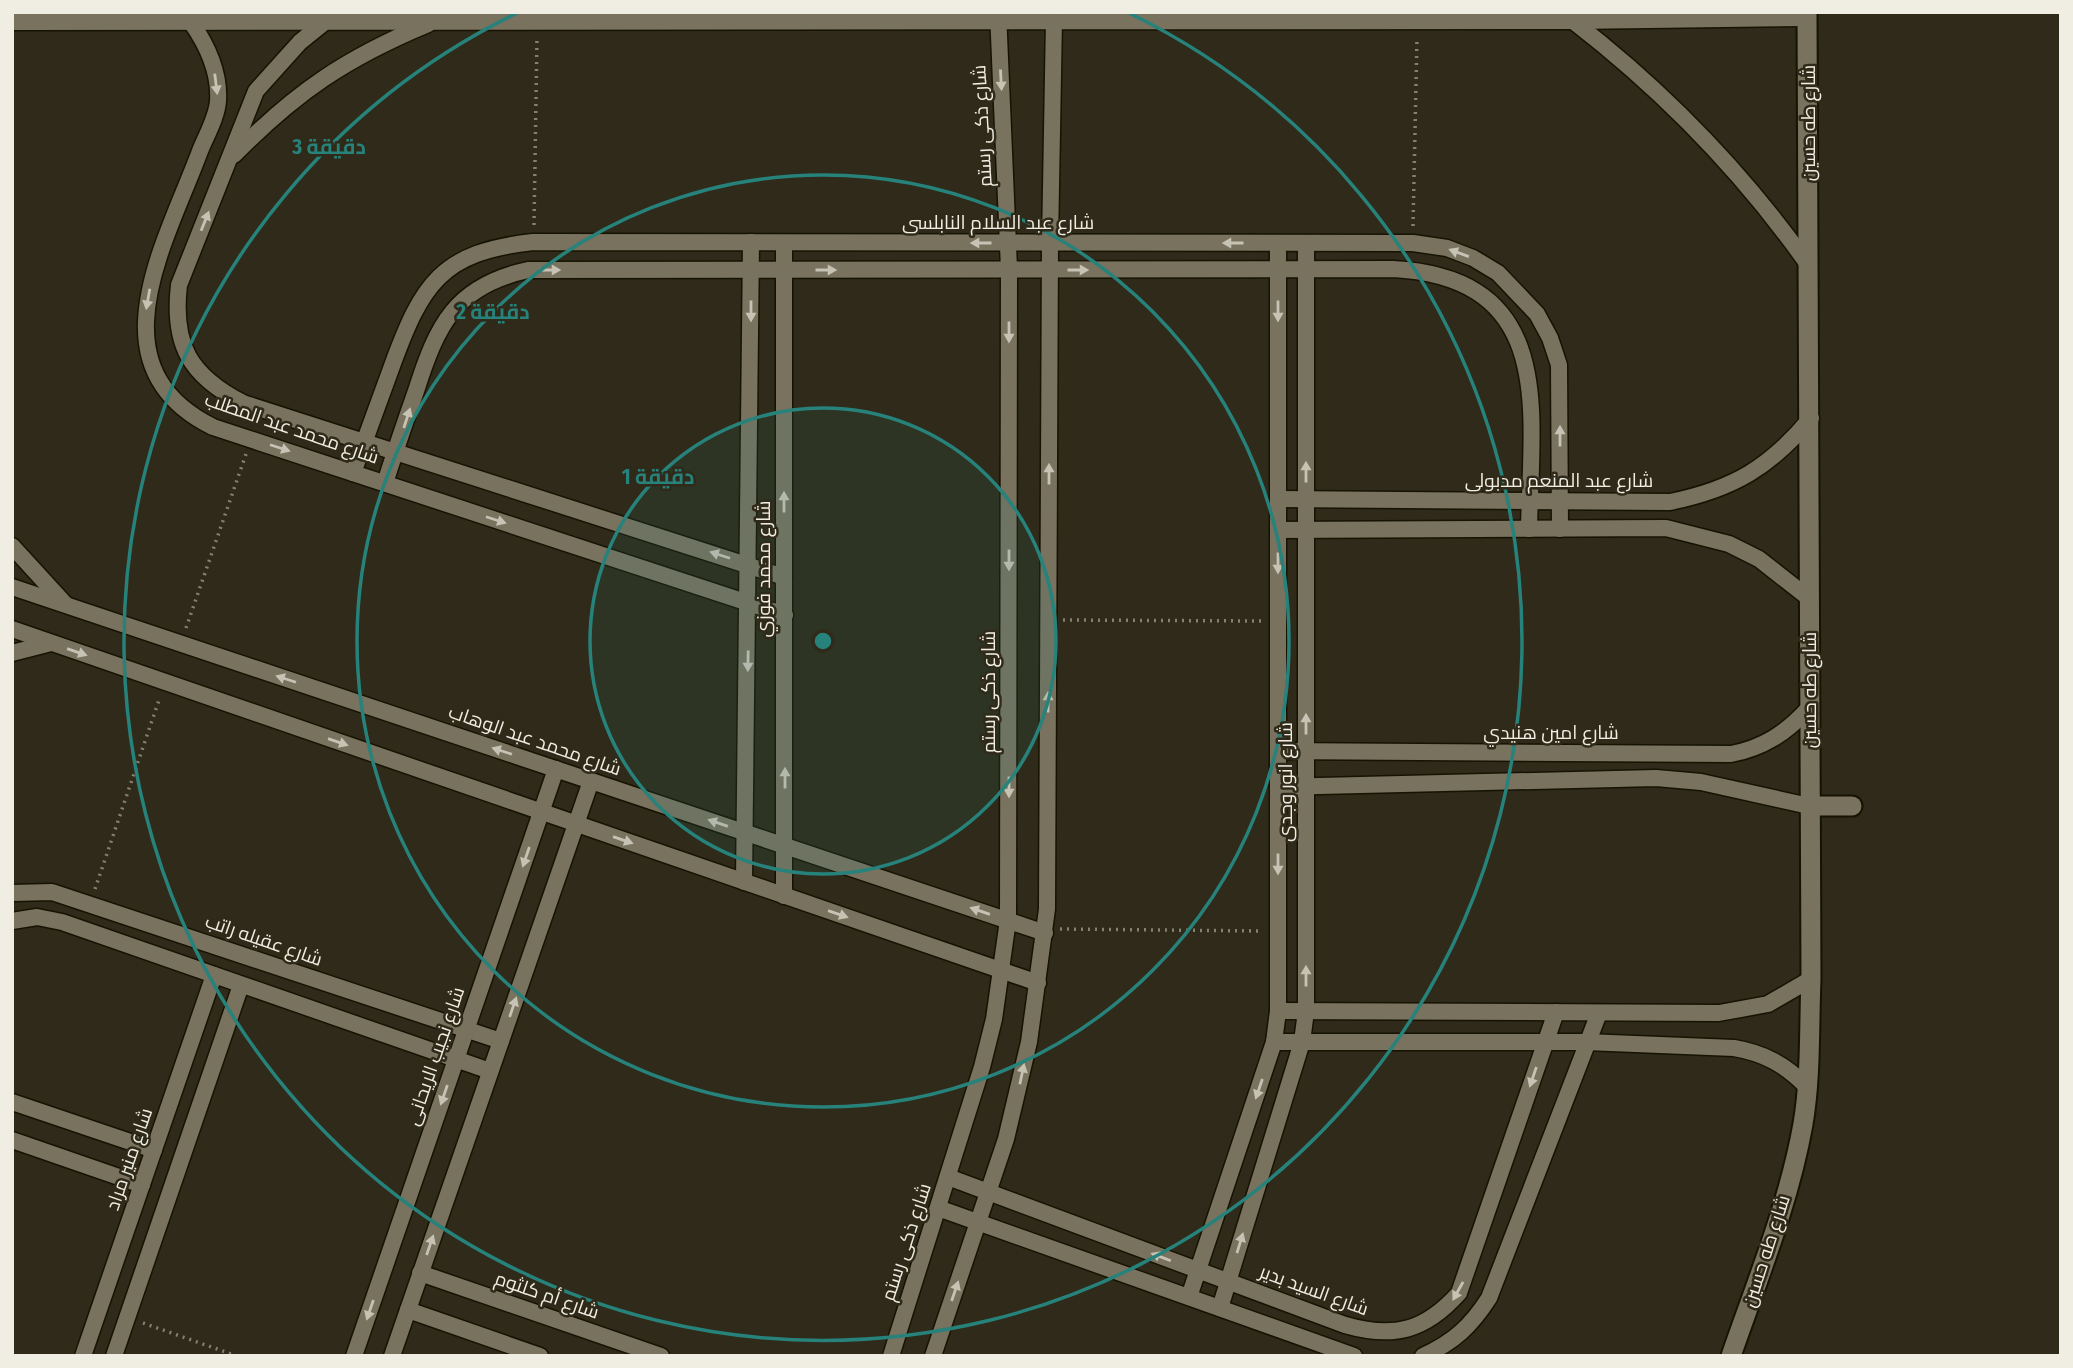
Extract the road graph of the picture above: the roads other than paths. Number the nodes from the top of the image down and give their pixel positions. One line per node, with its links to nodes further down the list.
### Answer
1 (1807, 15): 6 (street); 17 (street, شارع طه حسين)
2 (998, 16): 4 (street); 9 (street); 13 (street, شارع ذكى رستم, one-way to 13)
3 (1096, 16): 4 (street); 6 (street)
4 (1054, 19): 14 (street)
5 (326, 21): 8 (street); 9 (street); 10 (street, شارع محمد عبد المطلب)
6 (1573, 21): 17 (street)
7 (12, 22): 8 (street)
8 (191, 22): 27 (street, شارع محمد عبد المطلب, one-way to 27)
9 (435, 22): 10 (street)
10 (230, 159): 25 (street, شارع محمد عبد المطلب, one-way to 10)
11 (751, 243): 12 (street, شارع عبد السلام النابلسى); 19 (street, شارع محمد فوزي); 25 (street, شارع عبد السلام النابلسى)
12 (784, 243): 13 (street, شارع عبد السلام النابلسى, one-way to 12); 20 (street, شارع محمد فوزي)
13 (1008, 243): 14 (street, شارع عبد السلام النابلسى); 18 (street, شارع ذكى رستم)
14 (1050, 243): 15 (street, شارع عبد السلام النابلسى, one-way to 14); 21 (street)
15 (1279, 243): 16 (street, شارع عبد السلام النابلسى); 22 (street, شارع انور وجدى)
16 (1306, 243): 23 (street, شارع انور وجدى); 32 (street, شارع عبد السلام النابلسى, one-way to 16)
17 (1809, 266): 24 (street, شارع طه حسين)
18 (1009, 269): 20 (street, one-way to 18); 21 (street); 64 (street, شارع ذكى رستم, one-way to 64)
19 (751, 270): 20 (street); 26 (street, one-way to 19); 38 (street, شارع محمد فوزي, one-way to 38)
20 (784, 270): 39 (street, شارع محمد فوزي, one-way to 20)
21 (1050, 270): 22 (street, one-way to 22); 66 (street, one-way to 21)
22 (1278, 270): 23 (street); 29 (street, شارع انور وجدى, one-way to 29)
23 (1306, 270): 30 (street, شارع انور وجدى, one-way to 23); 31 (street)
24 (1811, 418): 32 (street, شارع عبد المنعم مدبولى); 41 (street, شارع طه حسين)
25 (365, 440): 26 (street, شارع محمد عبد المطلب); 27 (street, شارع عبد السلام النابلسى)
26 (396, 450): 28 (street); 38 (street, شارع محمد عبد المطلب, one-way to 26)
27 (354, 473): 28 (street, شارع محمد عبد المطلب)
28 (385, 483): 42 (street, شارع محمد عبد المطلب, one-way to 42)
29 (1279, 499): 30 (street, شارع عبد المنعم مدبولى); 35 (street, شارع انور وجدى)
30 (1306, 500): 31 (street, شارع عبد المنعم مدبولى); 36 (street, شارع انور وجدى)
31 (1530, 501): 32 (street, شارع عبد المنعم مدبولى); 33 (street)
32 (1560, 501): 34 (street, شارع عبد السلام النابلسى)
33 (1530, 529): 34 (street); 36 (street)
34 (1560, 529): 41 (street)
35 (1278, 530): 36 (street); 49 (street, شارع انور وجدى, one-way to 49)
36 (1306, 530): 50 (street, شارع انور وجدى, one-way to 36)
37 (12, 545): 43 (street)
38 (749, 565): 39 (street, شارع محمد عبد المطلب); 42 (street, شارع محمد فوزي)
39 (785, 576): 44 (street, شارع محمد فوزي)
40 (12, 587): 43 (street, شارع محمد عبد الوهاب)
41 (1810, 599): 48 (street, شارع طه حسين)
42 (748, 603): 44 (street, شارع محمد عبد المطلب); 59 (street, شارع محمد فوزي, one-way to 59)
43 (67, 606): 51 (street, شارع محمد عبد الوهاب, one-way to 43)
44 (785, 615): 60 (street, شارع محمد فوزي, one-way to 44)
45 (12, 629): 46 (street)
46 (51, 643): 47 (street); 57 (street, one-way to 57)
47 (12, 653)
48 (1808, 709): 50 (street, شارع امين هنيدي); 55 (street, شارع طه حسين)
49 (1278, 751): 50 (street, شارع امين هنيدي); 53 (street, شارع انور وجدى)
50 (1306, 751): 54 (street, شارع انور وجدى)
51 (556, 769): 52 (street, شارع محمد عبد الوهاب); 57 (street, شارع نجيب الريحانى)
52 (591, 781): 58 (street); 59 (street, شارع محمد عبد الوهاب, one-way to 52)
53 (1278, 787): 54 (street); 72 (street, شارع انور وجدى, one-way to 72)
54 (1306, 787): 55 (street); 73 (street, شارع انور وجدى, one-way to 54)
55 (1810, 806): 56 (street); 69 (street, شارع طه حسين)
56 (1852, 806)
57 (541, 812): 58 (street); 76 (street, شارع نجيب الريحانى, one-way to 76)
58 (576, 824): 61 (street, one-way to 61); 77 (street, one-way to 58)
59 (746, 833): 60 (street, شارع محمد عبد الوهاب); 61 (street, شارع محمد فوزي)
60 (785, 846): 63 (street, شارع محمد فوزي); 64 (street, شارع محمد عبد الوهاب, one-way to 60)
61 (744, 882): 63 (street)
62 (12, 892): 76 (street, شارع عقيله راتب)
63 (784, 896): 67 (street, one-way to 67)
64 (1008, 920): 66 (street, شارع محمد عبد الوهاب); 67 (street, شارع ذكى رستم)
65 (12, 921): 68 (street)
66 (1045, 931): 70 (street)
67 (1003, 971): 70 (street); 88 (street, شارع ذكى رستم)
68 (214, 975): 71 (street); 87 (street, شارع منير مراد)
69 (1811, 979): 75 (street); 84 (street, شارع طه حسين)
70 (1038, 983): 90 (street, one-way to 70)
71 (241, 985): 82 (street); 101 (street)
72 (1278, 1011): 73 (street); 78 (street, شارع انور وجدى)
73 (1306, 1011): 74 (street); 79 (street, شارع انور وجدى)
74 (1556, 1012): 75 (street); 80 (street, شارع السيد بدير)
75 (1599, 1013): 81 (street)
76 (466, 1030): 77 (street, شارع عقيله راتب); 82 (street, شارع نجيب الريحانى)
77 (501, 1041): 83 (street)
78 (1275, 1042): 79 (street); 93 (street, شارع انور وجدى, one-way to 93)
79 (1302, 1042): 80 (street); 95 (street, شارع انور وجدى, one-way to 79)
80 (1544, 1042): 81 (street); 95 (street, شارع السيد بدير, one-way to 95)
81 (1586, 1042): 84 (street); 109 (street)
82 (456, 1059): 83 (street); 102 (street, شارع نجيب الريحانى, one-way to 102)
83 (491, 1071): 94 (street, one-way to 83)
84 (1807, 1087): 110 (street, شارع طه حسين)
85 (12, 1102): 87 (street)
86 (12, 1140): 89 (street)
87 (154, 1150): 89 (street, شارع منير مراد)
88 (948, 1177): 90 (street, شارع السيد بدير); 91 (street, شارع ذكى رستم)
89 (142, 1185): 100 (street, شارع منير مراد)
90 (988, 1192): 92 (street); 93 (street, شارع السيد بدير, one-way to 90)
91 (938, 1208): 92 (street); 106 (street, شارع ذكى رستم)
92 (978, 1222): 96 (street); 107 (street, one-way to 92)
93 (1197, 1270): 95 (street, شارع السيد بدير); 96 (street, شارع انور وجدى)
94 (421, 1273): 98 (street); 99 (street, شارع أم كلثوم)
95 (1228, 1282): 97 (street, شارع انور وجدى)
96 (1189, 1297): 97 (street)
97 (1220, 1308): 108 (street)
98 (408, 1310): 103 (street); 104 (street)
99 (634, 1351): 105 (street, شارع أم كلثوم)
100 (83, 1356)
101 (114, 1356)
102 (354, 1356)
103 (392, 1356)
104 (540, 1356)
105 (661, 1356)
106 (891, 1356)
107 (933, 1356)
108 (1354, 1356)
109 (1423, 1356)
110 (1731, 1356)

